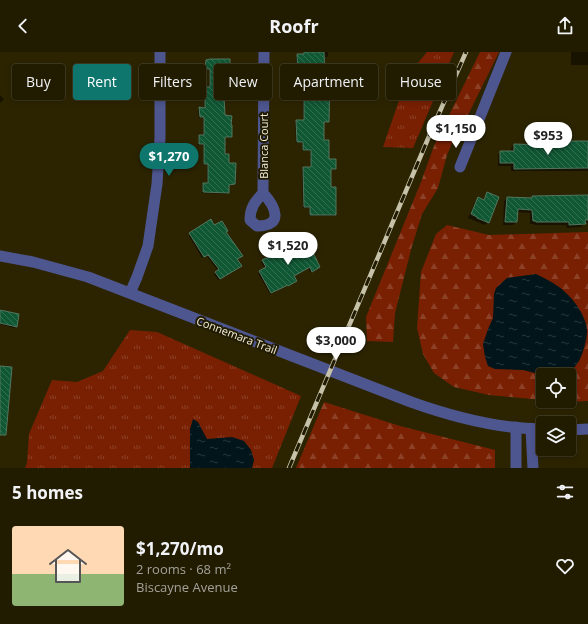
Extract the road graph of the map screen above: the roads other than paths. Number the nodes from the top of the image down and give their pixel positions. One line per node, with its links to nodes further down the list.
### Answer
1 (160, 52): 7 (street)
2 (264, 52): 5 (street, Blanca Court)
3 (506, 52): 4 (street)
4 (460, 167)
5 (263, 193)
6 (0, 256): 7 (street, Connemara Trail)
7 (130, 293): 8 (street, Connemara Trail)
8 (516, 428): 9 (street, Connemara Trail); 13 (street)
9 (531, 429): 10 (street, Connemara Trail); 14 (street)
10 (536, 429)
11 (588, 429): 12 (street)
12 (576, 430)
13 (516, 468)
14 (533, 468)

